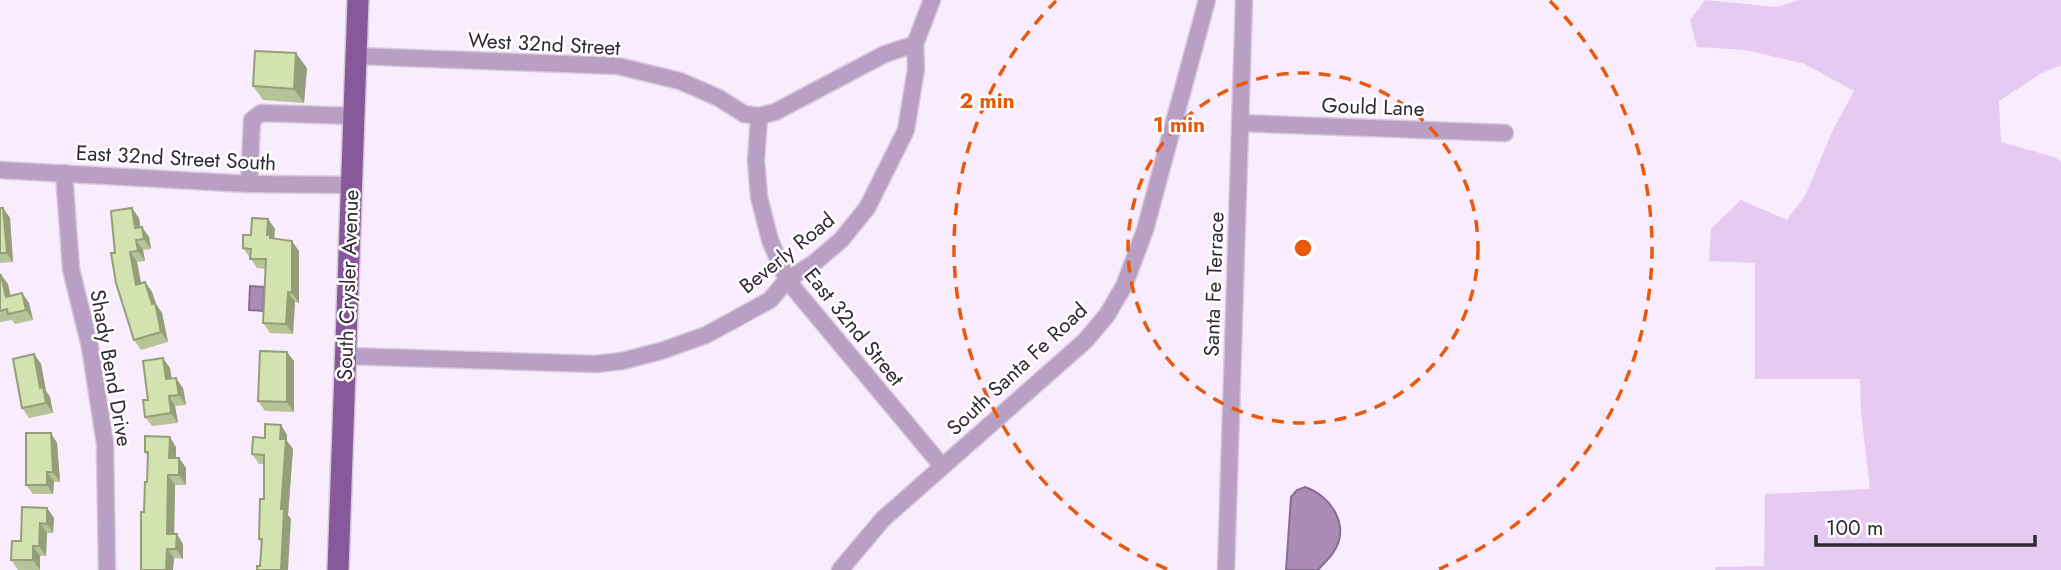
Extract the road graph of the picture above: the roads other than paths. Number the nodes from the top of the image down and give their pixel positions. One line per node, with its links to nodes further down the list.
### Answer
1 (358, 0): 6 (main road, South Crysler Avenue)
2 (932, 0): 5 (street, Beverly Road)
3 (1207, 0): 17 (street, South Santa Fe Road)
4 (1244, 0): 9 (street, Santa Fe Terrace)
5 (915, 44): 8 (street); 15 (street, Beverly Road)
6 (356, 56): 7 (main road, South Crysler Avenue); 8 (street, West 32nd Street)
7 (354, 116): 13 (street); 14 (main road, South Crysler Avenue)
8 (759, 116): 15 (street, East 32nd Street)
9 (1240, 123): 10 (street, Gould Lane); 21 (street, Santa Fe Terrace)
10 (1505, 134)
11 (0, 170): 12 (street, East 32nd Street South)
12 (64, 173): 13 (street, East 32nd Street South); 18 (street, Shady Bend Drive)
13 (249, 184): 14 (street, East 32nd Street South)
14 (351, 185): 16 (main road, South Crysler Avenue)
15 (787, 280): 16 (street, Beverly Road); 17 (street, East 32nd Street)
16 (346, 356): 19 (main road, South Crysler Avenue)
17 (942, 466): 20 (street, South Santa Fe Road)
18 (107, 570)
19 (338, 570)
20 (840, 570)
21 (1226, 570)

